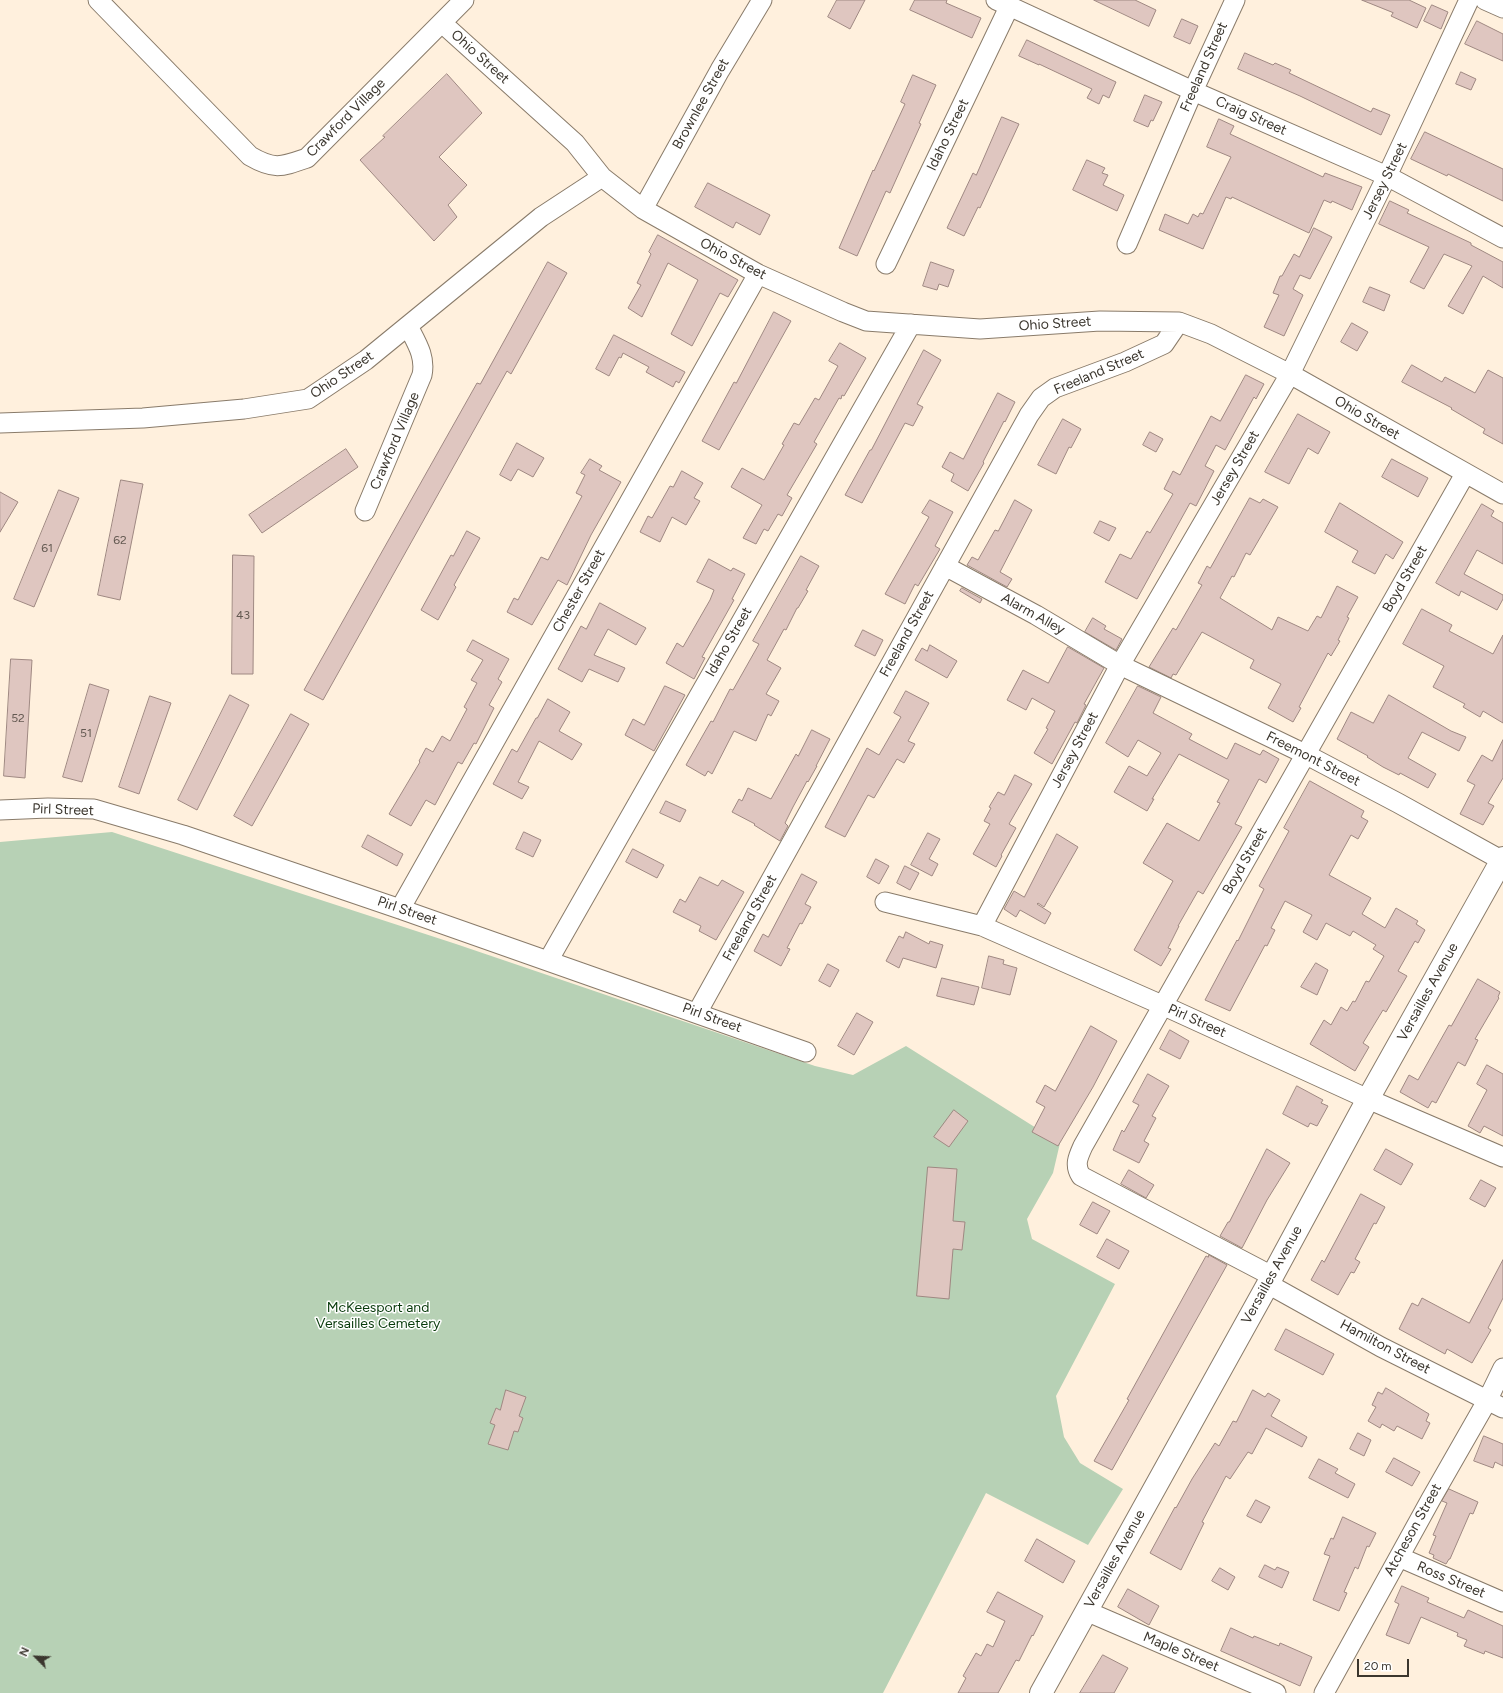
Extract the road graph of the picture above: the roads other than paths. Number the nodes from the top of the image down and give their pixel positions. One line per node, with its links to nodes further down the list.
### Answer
1 (98, 0): 9 (street, Crawford Village)
2 (464, 0): 9 (street, Crawford Village)
3 (762, 0): 13 (street, Brownlee Street)
4 (1234, 0): 10 (street, Freeland Street)
5 (1469, 0): 11 (street, Jersey Street)
6 (1485, 0): 8 (street)
7 (1003, 3): 10 (street, Craig Street); 16 (street, Idaho Street)
8 (1503, 8)
9 (442, 23): 12 (street, Ohio Street)
10 (1192, 91): 11 (street, Craig Street); 15 (street, Freeland Street)
11 (1387, 176): 14 (street, Craig Street); 21 (street, Jersey Street)
12 (602, 177): 13 (street, Ohio Street); 20 (street, Ohio Street)
13 (643, 209): 17 (street, Ohio Street)
14 (1503, 238)
15 (1127, 244)
16 (886, 264)
17 (758, 274): 19 (street, Ohio Street); 32 (street, Chester Street)
18 (1179, 322): 19 (street, Ohio Street); 21 (street, Ohio Street); 26 (street, Freeland Street)
19 (911, 324): 34 (street, Idaho Street)
20 (408, 326): 22 (street, Ohio Street); 25 (street, Crawford Village)
21 (1290, 374): 23 (street, Ohio Street); 27 (street, Jersey Street)
22 (0, 423)
23 (1465, 474): 24 (street, Ohio Street); 28 (street, Boyd Street)
24 (1503, 494)
25 (365, 512)
26 (945, 566): 27 (street, Alarm Alley); 36 (street, Freeland Street)
27 (1120, 665): 28 (street, Freemont Street); 33 (street, Jersey Street)
28 (1305, 754): 30 (street, Freemont Street); 35 (street, Boyd Street)
29 (0, 810): 32 (street, Pirl Street)
30 (1502, 860): 38 (street, Versailles Avenue)
31 (885, 902): 33 (street, Pirl Street)
32 (400, 908): 34 (street, Pirl Street)
33 (982, 926): 35 (street, Pirl Street)
34 (548, 961): 36 (street, Pirl Street)
35 (1162, 1005): 38 (street, Pirl Street); 40 (street, Boyd Street)
36 (697, 1013): 37 (street, Pirl Street)
37 (806, 1052)
38 (1368, 1099): 39 (street, Pirl Street); 41 (street, Versailles Avenue)
39 (1503, 1157)
40 (1156, 1215): 41 (street, Hamilton Street)
41 (1270, 1280): 43 (street, Hamilton Street); 46 (street, Versailles Avenue)
42 (1503, 1368): 43 (street, Atcheson Street)
43 (1495, 1404): 44 (street, Atcheson Street)
44 (1399, 1558): 45 (street, Ross Street); 49 (street, Atcheson Street)
45 (1503, 1602)
46 (1086, 1611): 47 (street, Versailles Avenue); 48 (street, Maple Street)
47 (1040, 1693)
48 (1276, 1693)
49 (1324, 1693)

